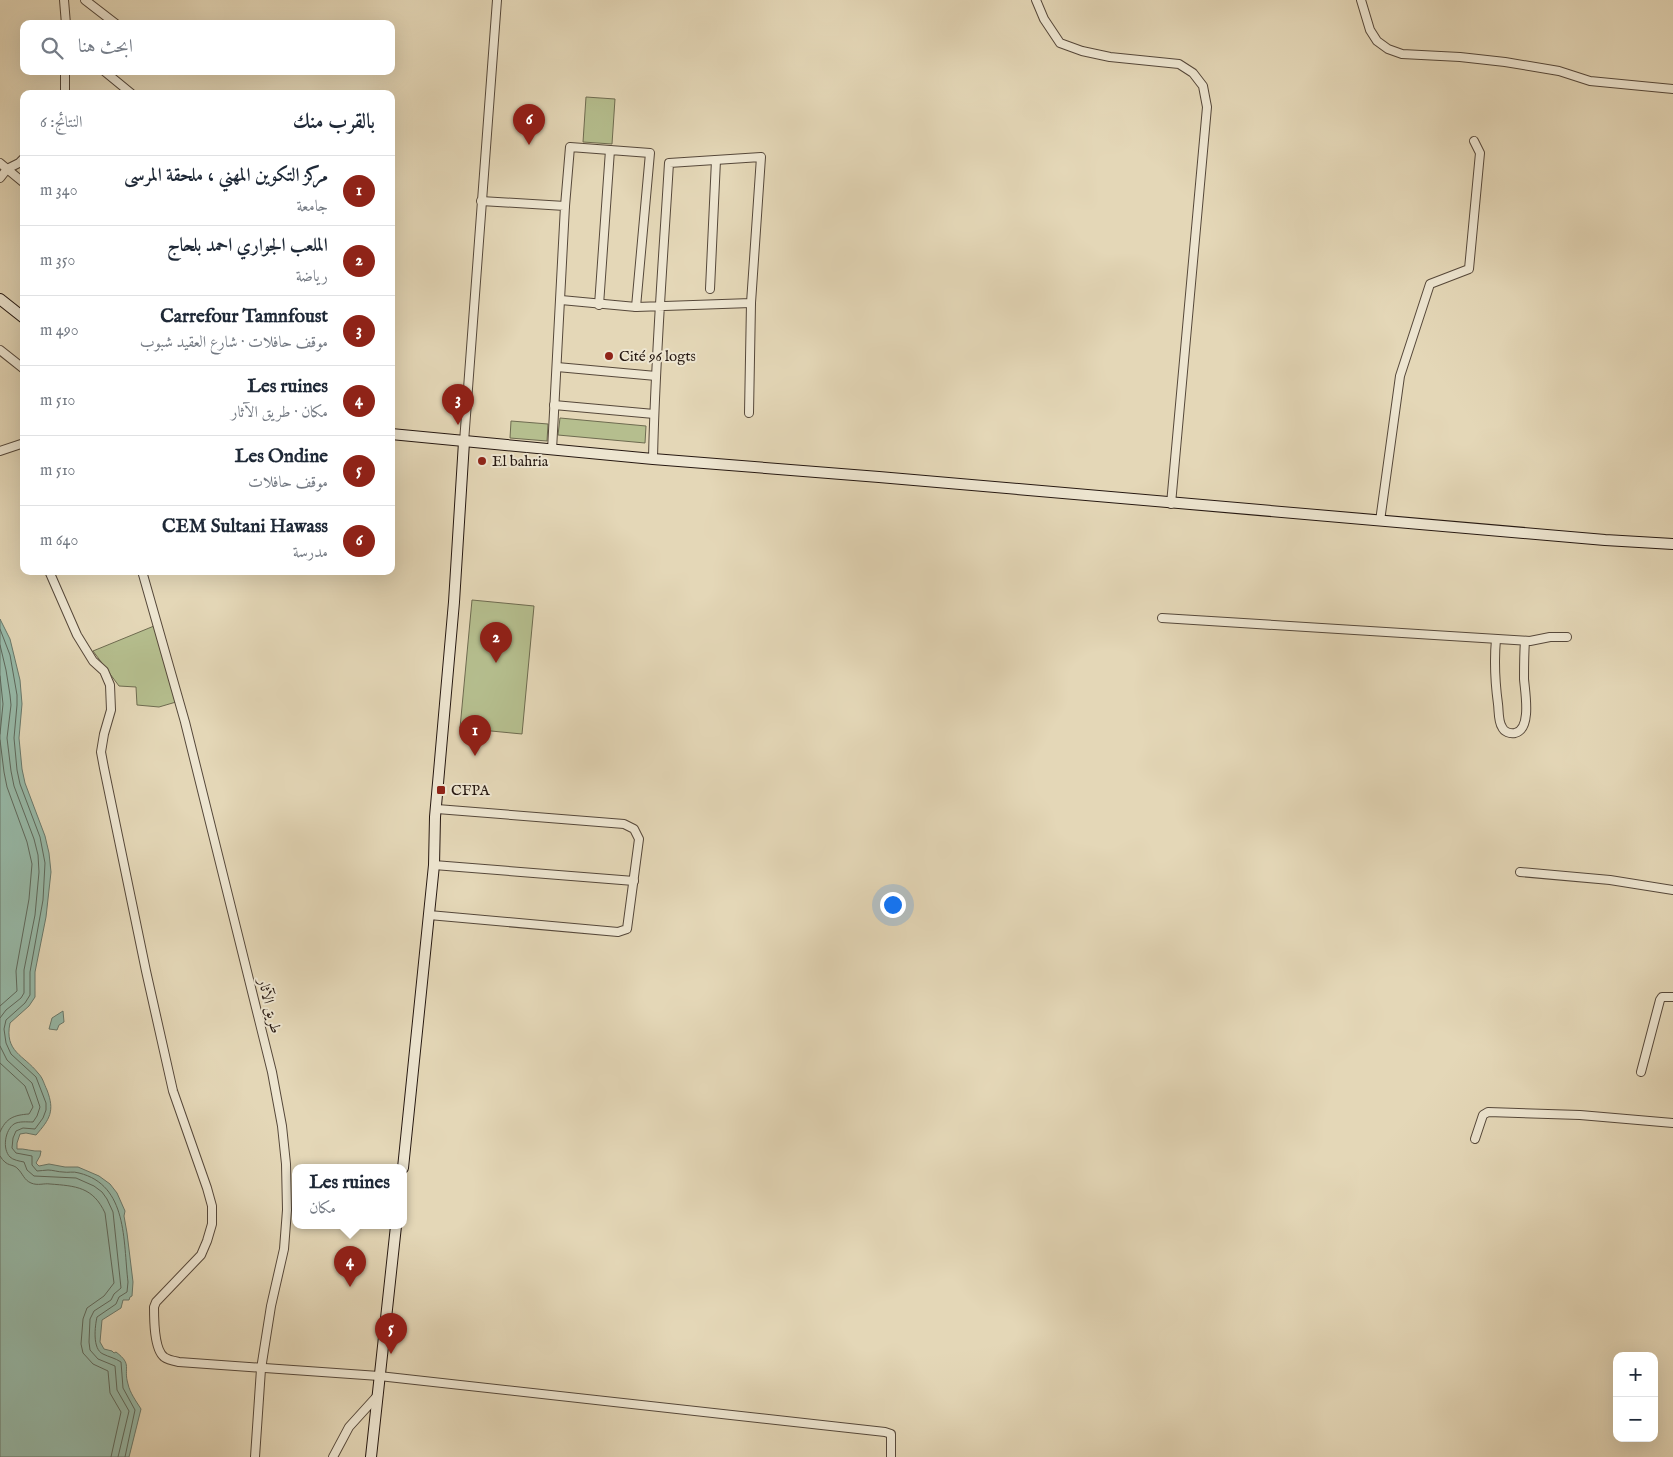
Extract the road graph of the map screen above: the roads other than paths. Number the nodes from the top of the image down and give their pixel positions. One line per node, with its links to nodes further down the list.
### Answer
1 (64, 0): 6 (street)
2 (85, 0): 7 (street)
3 (497, 0): 21 (street)
4 (1036, 0): 44 (street)
5 (1362, 0): 10 (street)
6 (66, 20)
7 (111, 20)
8 (65, 75): 11 (street)
9 (109, 75): 12 (street)
10 (1673, 89)
11 (64, 90)
12 (127, 90)
13 (1474, 141): 45 (street)
14 (610, 150): 22 (street); 27 (street); 29 (street)
15 (716, 160): 23 (street); 26 (street); 28 (street)
16 (20, 162): 18 (street)
17 (0, 163): 18 (street)
18 (7, 169): 19 (street); 20 (street)
19 (0, 178)
20 (20, 180)
21 (481, 201): 22 (street); 39 (street)
22 (565, 206): 25 (street)
23 (710, 289)
24 (0, 300): 30 (main road)
25 (560, 300): 27 (street); 33 (street)
26 (751, 303): 28 (street); 36 (street)
27 (599, 304): 29 (street)
28 (660, 306): 29 (street); 34 (street)
29 (636, 307)
30 (20, 315)
31 (0, 350): 32 (street)
32 (20, 367)
33 (556, 367): 34 (street); 35 (street)
34 (656, 376): 37 (street)
35 (554, 405): 37 (street); 41 (street)
36 (748, 413)
37 (654, 414): 43 (street)
38 (395, 434): 39 (main road)
39 (464, 442): 41 (main road); 53 (main road)
40 (20, 444): 42 (street)
41 (552, 450): 43 (main road)
42 (0, 451)
43 (653, 459): 44 (main road)
44 (1171, 504): 45 (main road)
45 (1380, 521): 46 (main road)
46 (1673, 544)
47 (51, 575): 65 (street)
48 (143, 575): 65 (street, طريق الآثار)
49 (1162, 618): 51 (street)
50 (1567, 638): 52 (street)
51 (1496, 639): 52 (street); 52 (street)
52 (1525, 641)
53 (436, 809): 54 (main road); 56 (street)
54 (434, 865): 56 (street); 58 (main road)
55 (1520, 872): 57 (street)
56 (634, 881): 58 (street)
57 (1673, 890)
58 (429, 915): 63 (main road)
59 (1673, 997): 60 (street)
60 (1641, 1072)
61 (1673, 1123): 62 (street)
62 (1475, 1139)
63 (403, 1164)
64 (396, 1229): 66 (main road)
65 (261, 1369): 66 (street); 68 (street, طريق الآثار)
66 (379, 1376): 67 (main road); 71 (street)
67 (378, 1395): 69 (street); 70 (main road)
68 (254, 1457)
69 (333, 1457)
70 (371, 1457)
71 (891, 1457)

